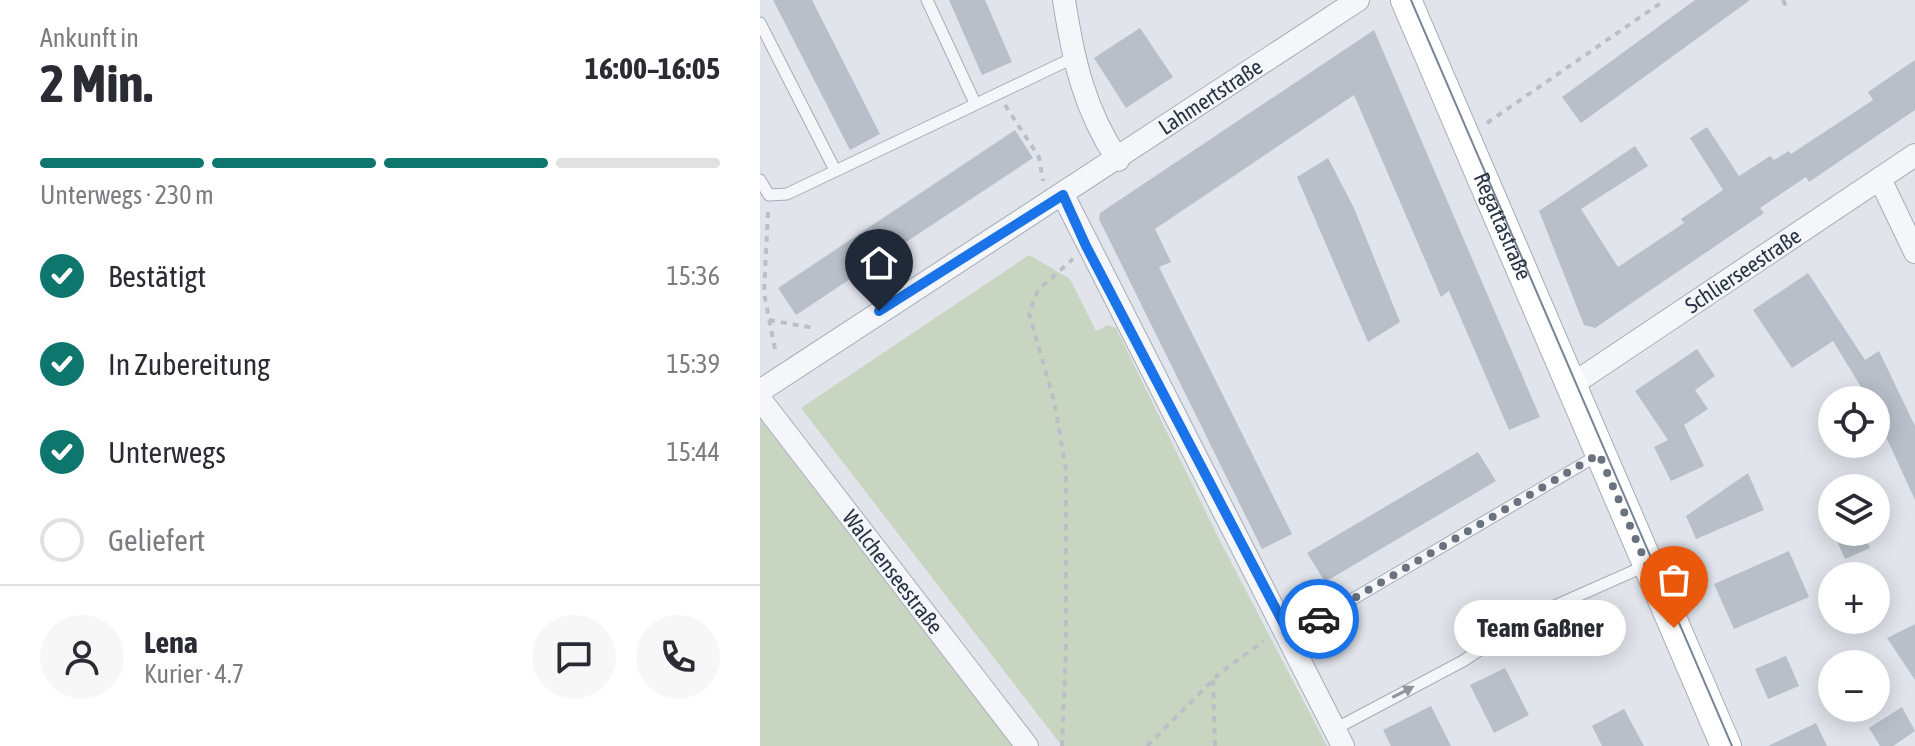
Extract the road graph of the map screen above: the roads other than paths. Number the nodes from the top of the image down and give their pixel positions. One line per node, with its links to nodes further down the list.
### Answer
1 (927, 0): 7 (lane)
2 (1064, 0): 6 (street)
3 (1358, 0): 9 (street, Lahmertstraße)
4 (1406, 0): 15 (main road, Regattastraße)
5 (760, 23): 10 (lane)
6 (1073, 58): 7 (lane); 9 (street)
7 (975, 103): 10 (lane)
8 (1915, 155): 11 (street, Schlierseestraße)
9 (1118, 160): 13 (street, Lahmertstraße)
10 (835, 170): 12 (lane)
11 (1880, 179): 14 (street); 15 (street, Schlierseestraße)
12 (760, 180)
13 (1059, 198): 16 (street, Lahmertstraße); 20 (street)
14 (1915, 252)
15 (1570, 386): 18 (main road, Regattastraße)
16 (760, 391)
17 (760, 399): 22 (street, Walchenseestraße)
18 (1599, 454): 19 (main road, Regattastraße); 20 (lane)
19 (1647, 565): 21 (lane, one-way to 19); 23 (main road, Regattastraße)
20 (1290, 636): 21 (street)
21 (1339, 737)
22 (1027, 746)
23 (1726, 746)

